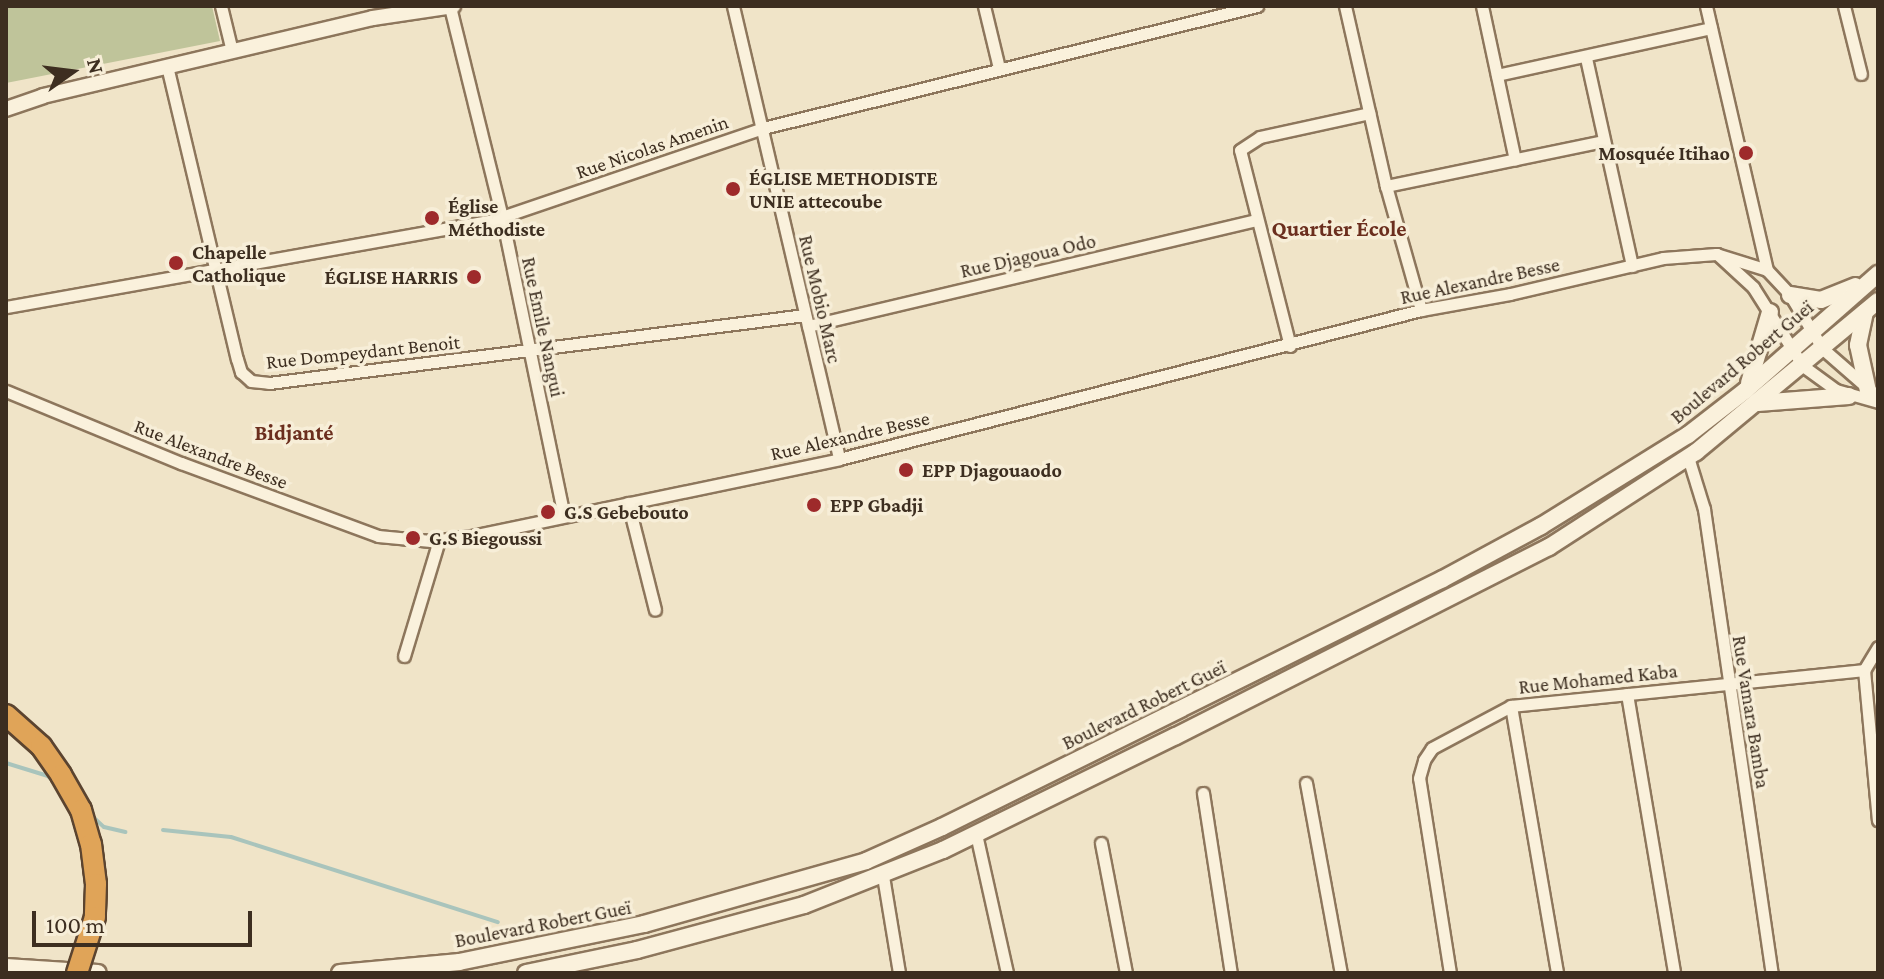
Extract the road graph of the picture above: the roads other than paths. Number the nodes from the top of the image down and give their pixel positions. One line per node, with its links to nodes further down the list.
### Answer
1 (221, 6): 12 (street)
2 (451, 6): 10 (street); 26 (street, Rue Emile Nangui)
3 (733, 6): 22 (street, Rue Mobio Marc)
4 (984, 6): 15 (street)
5 (1257, 6): 15 (street, Rue Nicolas Amenin)
6 (1345, 6): 21 (street)
7 (1482, 6): 17 (street)
8 (1706, 6): 11 (street)
9 (1844, 6): 16 (street)
10 (372, 12): 12 (street)
11 (1711, 28): 13 (street); 31 (street)
12 (232, 51): 14 (street)
13 (1586, 58): 17 (street); 23 (street)
14 (167, 66): 18 (street); 30 (street, Rue Dompeydant Benoit)
15 (999, 68): 22 (street, Rue Nicolas Amenin)
16 (1861, 74)
17 (1497, 75): 24 (street)
18 (43, 96): 19 (street); 20 (street)
19 (6, 99)
20 (6, 109)
21 (1369, 113): 25 (street); 27 (street)
22 (763, 128): 26 (street, Rue Nicolas Amenin); 38 (street, Rue Mobio Marc)
23 (1603, 141): 24 (street); 29 (street)
24 (1515, 160): 25 (street)
25 (1386, 186): 36 (street)
26 (502, 217): 30 (street, Rue Nicolas Amenin); 43 (street, Rue Emile Nangui)
27 (1257, 220): 38 (street, Rue Djagoua Odo); 40 (street)
28 (1716, 254): 29 (street, Rue Alexandre Besse); 31 (street, Rue Alexandre Besse); 37 (street)
29 (1632, 266): 36 (street, Rue Alexandre Besse)
30 (217, 270): 35 (street, Rue Nicolas Amenin); 43 (street, Rue Dompeydant Benoit)
31 (1767, 270): 33 (street)
32 (1878, 274): 33 (main road); 39 (main road, Boulevard Robert Gueï)
33 (1790, 295): 39 (street)
34 (1872, 306): 41 (main road, Boulevard Robert Gueï); 47 (main road)
35 (6, 307)
36 (1421, 310): 40 (street, Rue Alexandre Besse)
37 (1770, 312): 42 (street); 48 (main road)
38 (807, 321): 43 (street, Rue Dompeydant Benoit); 50 (street, Rue Mobio Marc)
39 (1810, 332): 41 (street); 42 (main road, Boulevard Robert Gueï)
40 (1290, 346): 50 (street, Rue Alexandre Besse)
41 (1823, 349): 44 (main road, Boulevard Robert Gueï); 47 (street)
42 (1790, 350): 44 (street); 48 (main road, Boulevard Robert Gueï)
43 (530, 351): 52 (street, Rue Emile Nangui)
44 (1803, 366): 46 (street); 48 (main road, Boulevard Robert Gueï)
45 (6, 391): 53 (street, Rue Alexandre Besse)
46 (1849, 396): 47 (street); 48 (main road)
47 (1875, 396)
48 (1751, 397): 49 (main road, Boulevard Robert Gueï); 71 (main road, Boulevard Robert Gueï)
49 (1688, 457): 58 (street, Rue Vamara Bamba); 65 (main road, Boulevard Robert Gueï)
50 (839, 459): 51 (street, Rue Alexandre Besse)
51 (628, 503): 52 (street, Rue Alexandre Besse); 54 (street)
52 (564, 516): 53 (street, Rue Alexandre Besse)
53 (439, 540): 56 (street)
54 (655, 610)
55 (1878, 647): 57 (street)
56 (404, 656)
57 (1864, 670): 58 (street, Rue Mohamed Kaba); 64 (street)
58 (1730, 684): 59 (street, Rue Mohamed Kaba); 81 (street, Rue Vamara Bamba)
59 (1627, 694): 60 (street, Rue Mohamed Kaba); 80 (street)
60 (1511, 706): 78 (street, Rue Mohamed Kaba); 79 (street)
61 (6, 715): 69 (highway, bridge)
62 (1306, 783): 77 (street)
63 (1203, 793): 76 (street)
64 (1878, 820)
65 (976, 834): 67 (main road, Boulevard Robert Gueï); 74 (street)
66 (1101, 843): 75 (street)
67 (883, 876): 72 (main road, Boulevard Robert Gueï); 73 (street)
68 (6, 967): 70 (main road)
69 (77, 973)
70 (98, 973)
71 (340, 973)
72 (526, 973)
73 (899, 973)
74 (1007, 973)
75 (1126, 973)
76 (1231, 973)
77 (1341, 973)
78 (1450, 973)
79 (1557, 973)
80 (1674, 973)
81 (1772, 973)

